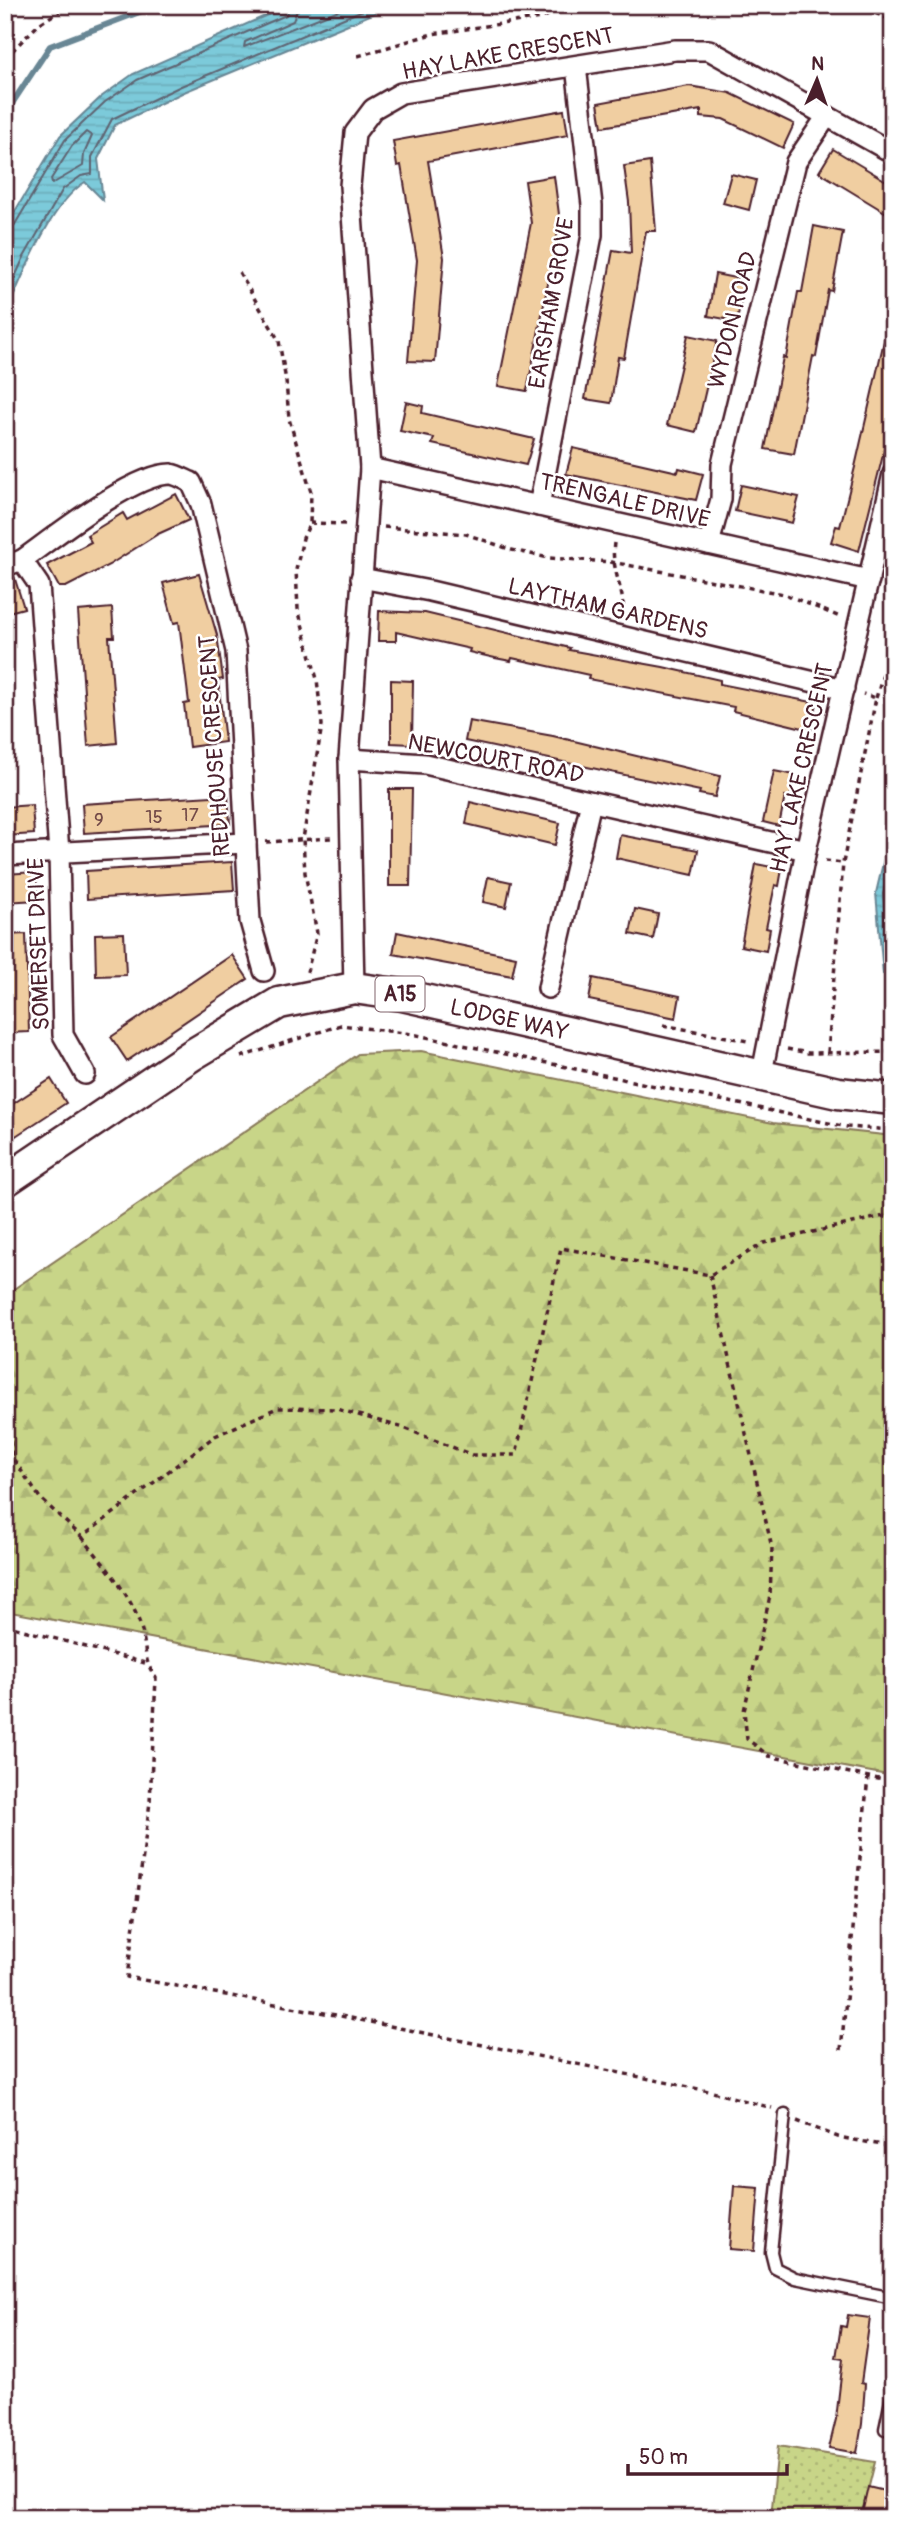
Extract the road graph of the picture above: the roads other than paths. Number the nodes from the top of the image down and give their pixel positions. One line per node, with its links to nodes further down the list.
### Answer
1 (576, 66): 2 (street, HAY LAKE CRESCENT); 4 (street, HAY LAKE CRESCENT); 6 (street, EARSHAM GROVE)
2 (827, 116): 3 (street, HAY LAKE CRESCENT); 7 (street, WYDON ROAD)
3 (893, 153)
4 (370, 467): 6 (street, TRENGALE DRIVE); 9 (street, HAY LAKE CRESCENT)
5 (893, 474): 10 (street, HAY LAKE CRESCENT)
6 (539, 506): 7 (street, TRENGALE DRIVE)
7 (709, 544): 10 (street, TRENGALE DRIVE)
8 (13, 563): 14 (street, REDHOUSE CRESCENT); 16 (street, SOMERSET DRIVE)
9 (360, 578): 11 (street, LAYTHAM GARDENS); 12 (street, HAY LAKE CRESCENT)
10 (869, 580): 11 (street, HAY LAKE CRESCENT)
11 (844, 689): 15 (street, HAY LAKE CRESCENT)
12 (349, 759): 13 (street, NEWCOURT ROAD); 19 (street, HAY LAKE CRESCENT)
13 (591, 802): 15 (street, NEWCOURT ROAD); 20 (street, NEWCOURT ROAD)
14 (246, 843): 16 (street); 18 (street, REDHOUSE CRESCENT)
15 (806, 850): 21 (street, HAY LAKE CRESCENT)
16 (59, 852): 17 (street); 22 (street, SOMERSET DRIVE)
17 (5, 855)
18 (264, 971)
19 (355, 988): 21 (main road, LODGE WAY / A15); 24 (main road, LODGE WAY / A15)
20 (548, 988)
21 (762, 1073): 23 (main road, LODGE WAY / A15)
22 (85, 1074)
23 (893, 1099)
24 (5, 1181)
25 (785, 2115): 26 (lane)
26 (893, 2298)
27 (893, 2391): 28 (lane)
28 (885, 2429)

